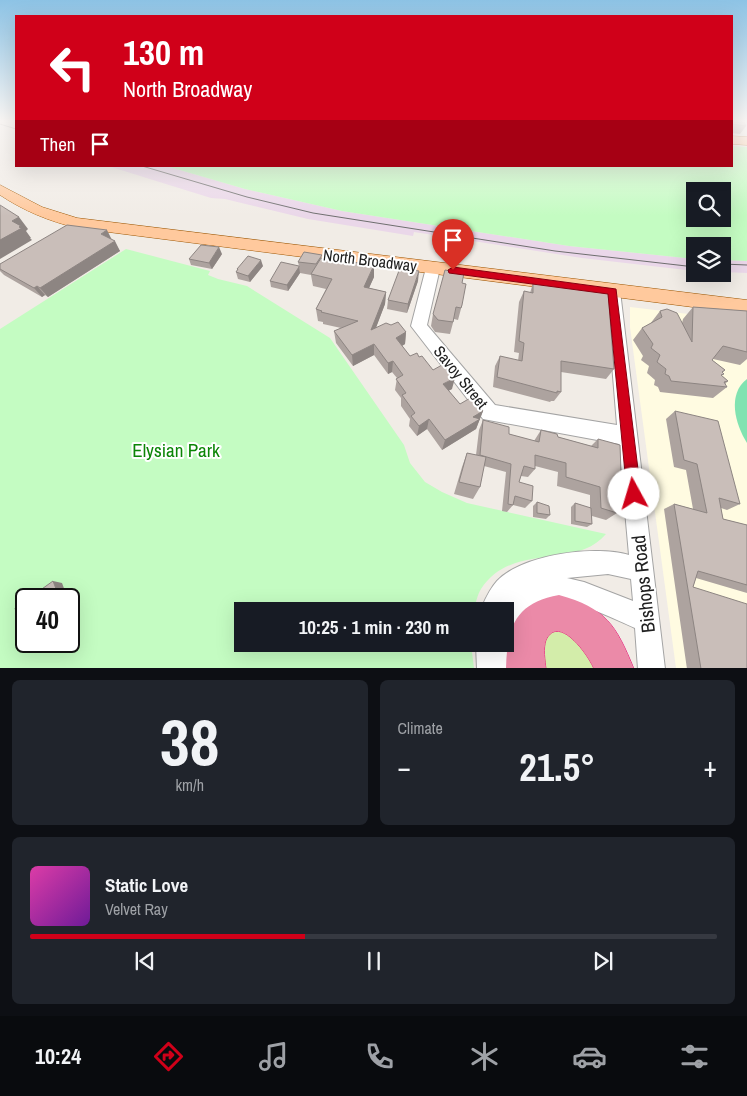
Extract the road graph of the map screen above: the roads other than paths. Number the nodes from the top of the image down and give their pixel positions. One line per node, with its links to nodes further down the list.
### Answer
1 (0, 189): 2 (main road, North Broadway)
2 (77, 223): 3 (main road); 4 (main road, North Broadway)
3 (62, 233)
4 (433, 268): 5 (main road, North Broadway); 7 (street, Savoy Street)
5 (613, 291): 6 (main road, North Broadway); 7 (street, Bishops Road)
6 (747, 307)
7 (628, 436): 8 (street, Bishops Road)
8 (642, 570): 9 (street); 11 (street, Bishops Road)
9 (498, 602)
10 (514, 610): 11 (street)
11 (647, 620): 18 (street, Bishops Road)
12 (490, 652): 14 (street)
13 (506, 652): 15 (street)
14 (491, 668)
15 (507, 668)
16 (526, 668): 17 (highway)
17 (614, 668)
18 (652, 668)

